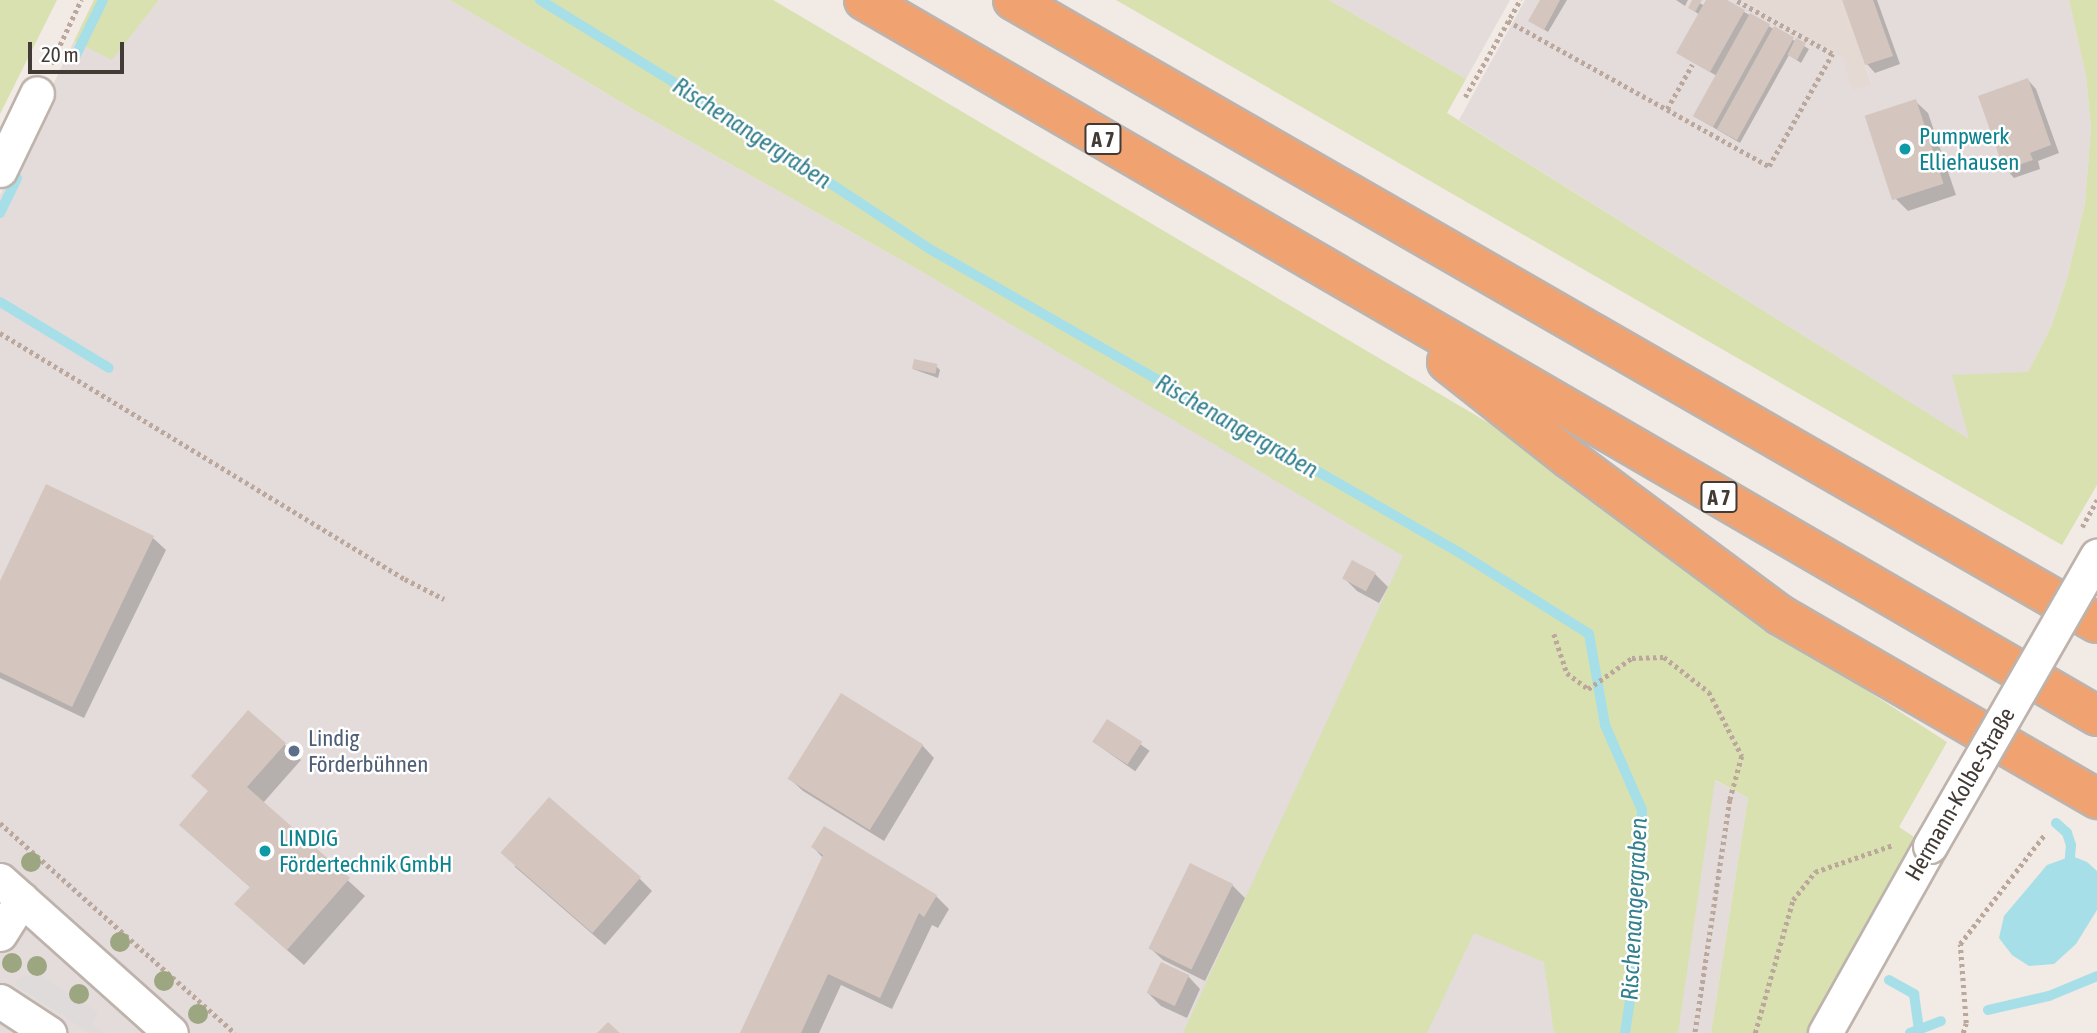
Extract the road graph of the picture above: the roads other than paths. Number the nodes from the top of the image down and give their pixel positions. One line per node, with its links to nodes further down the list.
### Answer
1 (864, 0): 5 (highway, A 7)
2 (1013, 0): 6 (highway)
3 (37, 93): 4 (street)
4 (0, 170)
5 (1341, 278): 10 (highway, A 7); 11 (highway)
6 (1892, 503): 8 (highway); 9 (highway)
7 (2097, 556): 17 (street, Hermann-Kolbe-Straße, bridge)
8 (2097, 587)
9 (2097, 623)
10 (2097, 716)
11 (2097, 799)
12 (11, 890): 13 (street); 16 (street)
13 (0, 934)
14 (0, 1001): 15 (street)
15 (49, 1033)
16 (171, 1033)
17 (1825, 1033)

